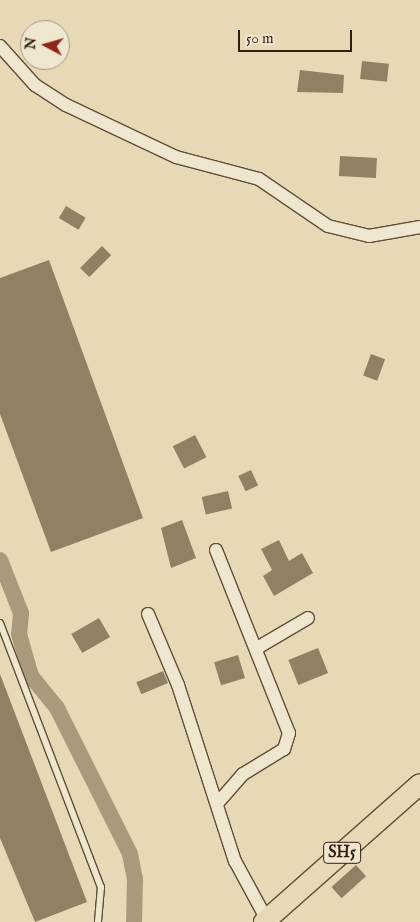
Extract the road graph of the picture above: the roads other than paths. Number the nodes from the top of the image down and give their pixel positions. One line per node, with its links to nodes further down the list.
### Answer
1 (0, 46): 2 (street)
2 (420, 227)
3 (216, 550): 7 (street)
4 (148, 614): 9 (street)
5 (308, 618): 7 (street)
6 (0, 623): 11 (lane)
7 (257, 648): 9 (street)
8 (420, 784): 10 (main road, SH5)
9 (217, 804): 10 (street)
10 (266, 921)
11 (98, 922)

